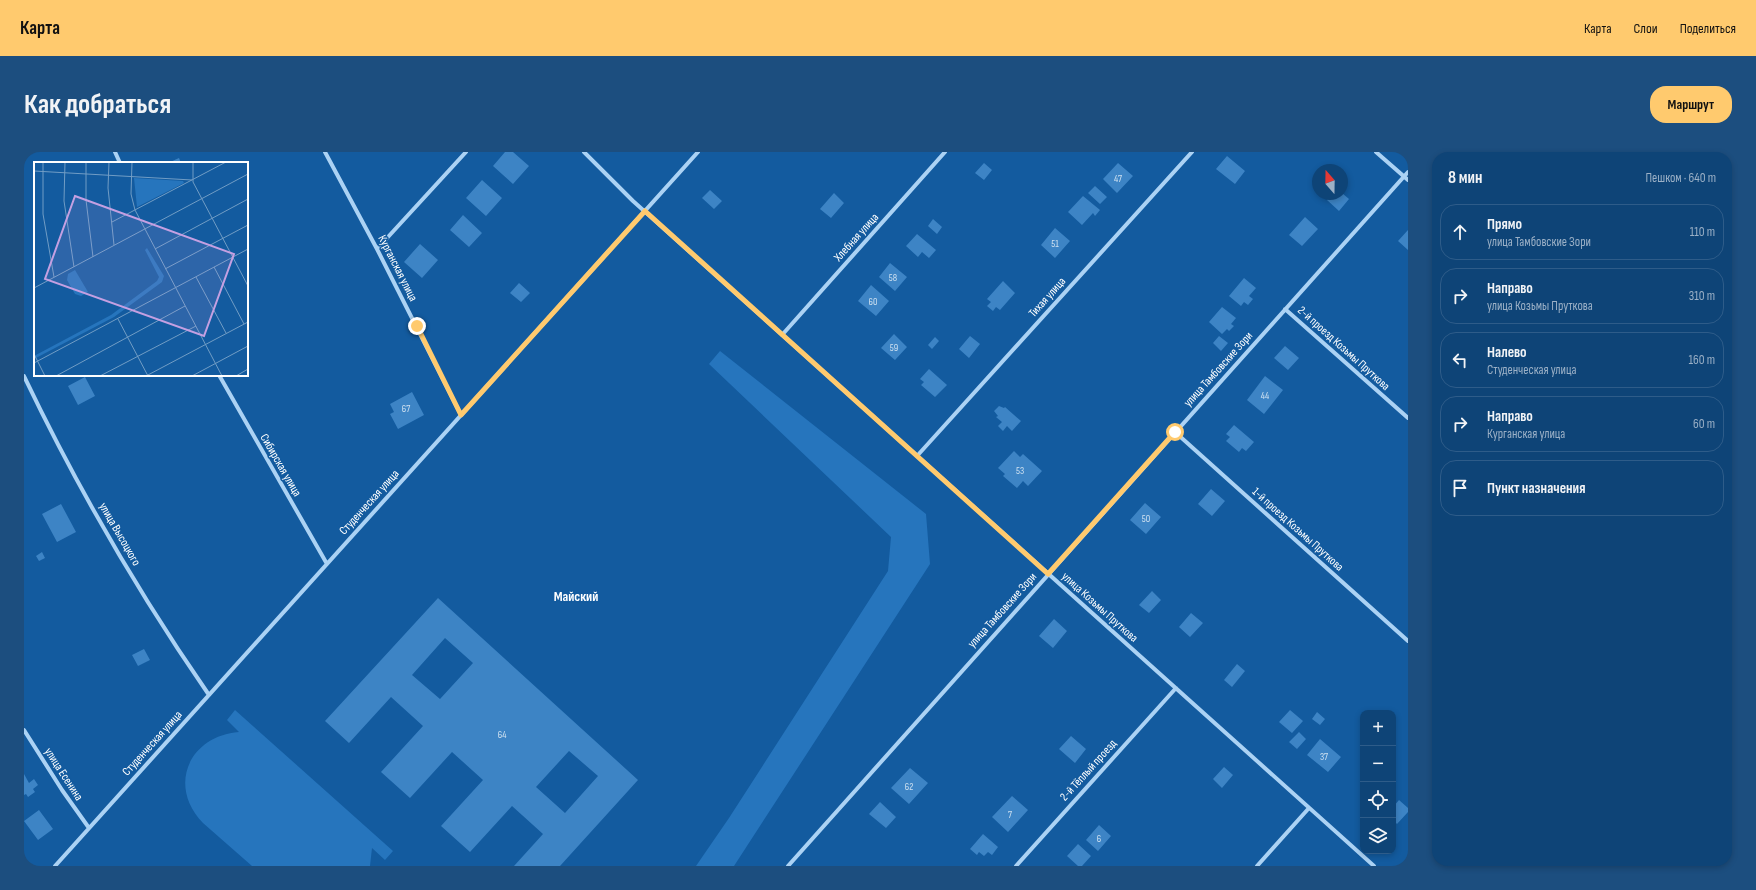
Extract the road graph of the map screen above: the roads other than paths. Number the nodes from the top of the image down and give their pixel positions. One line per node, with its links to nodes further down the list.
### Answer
1 (115, 152): 9 (street)
2 (325, 152): 14 (street, Курганская улица)
3 (466, 152): 14 (street)
4 (584, 152): 13 (street, улица Козьмы Пруткова)
5 (698, 152): 13 (street, Студенческая улица)
6 (945, 152): 16 (street, Хлебная улица)
7 (1192, 152): 22 (street, Тихая улица)
8 (1376, 152): 11 (street)
9 (120, 162)
10 (1408, 172): 11 (street, улица Тамбовские Зори)
11 (1404, 177): 12 (street); 15 (street, улица Тамбовские Зори)
12 (1408, 180)
13 (645, 211): 16 (street, улица Козьмы Пруткова); 19 (street, Студенческая улица)
14 (377, 249): 19 (street, Курганская улица)
15 (1285, 309): 20 (street, 2-й проезд Козьмы Пруткова); 21 (street, улица Тамбовские Зори)
16 (782, 335): 22 (street, улица Козьмы Пруткова)
17 (24, 376): 27 (street, улица Высоцкого)
18 (220, 376): 23 (street, Сибирская улица)
19 (461, 415): 23 (street, Студенческая улица)
20 (1408, 418)
21 (1175, 432): 24 (street, улица Тамбовские Зори); 25 (street, 1-й проезд Козьмы Пруткова)
22 (917, 456): 24 (street, улица Козьмы Пруткова)
23 (327, 564): 27 (street, Студенческая улица)
24 (1048, 574): 26 (street, улица Козьмы Пруткова); 32 (street, улица Тамбовские Зори)
25 (1408, 640)
26 (1176, 688): 29 (street, улица Козьмы Пруткова); 33 (street, 2-й Тёплый проезд)
27 (209, 695): 30 (street, Студенческая улица)
28 (24, 730): 30 (street, улица Есенина)
29 (1309, 808): 34 (street); 35 (street, улица Козьмы Пруткова)
30 (89, 828): 31 (street, Студенческая улица)
31 (55, 866)
32 (788, 866)
33 (1016, 866)
34 (1257, 866)
35 (1374, 866)

